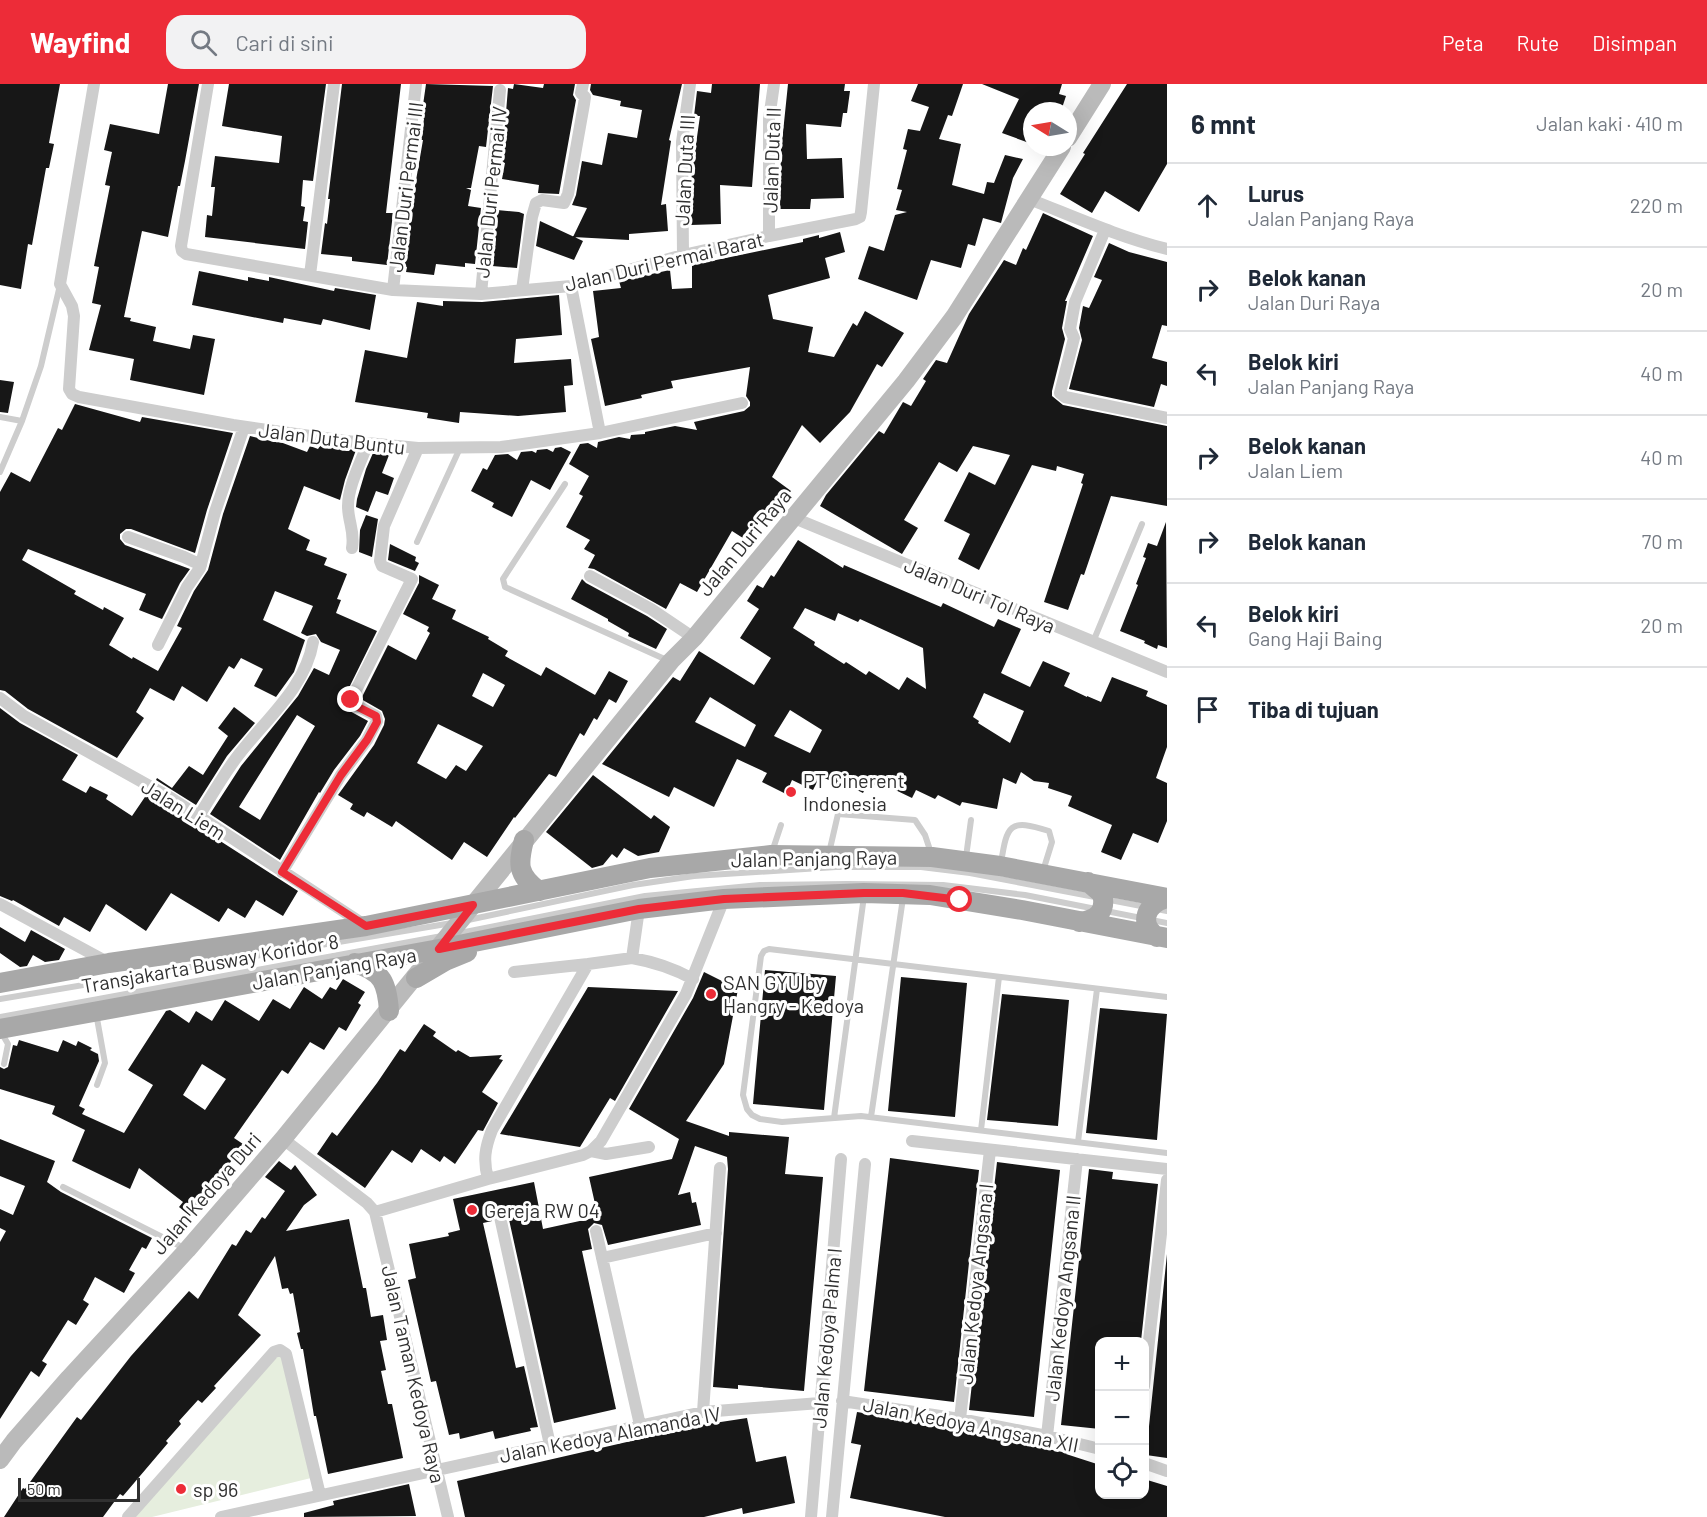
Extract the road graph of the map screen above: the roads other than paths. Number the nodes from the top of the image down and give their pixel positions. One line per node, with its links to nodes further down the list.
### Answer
1 (94, 84): 19 (street)
2 (208, 84): 18 (street, Jalan Duri Permai Barat)
3 (334, 84): 18 (street)
4 (416, 84): 21 (street, Jalan Duri Permai III)
5 (583, 84): 22 (street)
6 (690, 84): 17 (street, Jalan Duta III)
7 (774, 84): 15 (street, Jalan Duta II)
8 (874, 84): 15 (street, Jalan Duri Permai Barat)
9 (1102, 84): 11 (street)
10 (500, 90): 23 (street, Jalan Duri Permai IV)
11 (1077, 124)
12 (1056, 156): 13 (street, Jalan Duri Raya)
13 (1029, 199): 14 (street); 35 (street, Jalan Duri Raya)
14 (1105, 230): 16 (street); 26 (street)
15 (769, 236): 17 (street, Jalan Duri Permai Barat)
16 (1167, 249)
17 (683, 255): 20 (street, Jalan Duri Permai Barat)
18 (310, 275): 21 (street, Jalan Duri Permai Barat)
19 (60, 284): 27 (lane); 28 (street, Jalan Duta Buntu)
20 (571, 286): 22 (street, Jalan Duri Permai Barat); 29 (street)
21 (393, 290): 23 (street, Jalan Duri Permai Barat)
22 (522, 290): 23 (street, Jalan Duri Permai Barat)
23 (481, 294)
24 (742, 403): 29 (street, Jalan Duta Buntu)
25 (0, 417): 27 (lane)
26 (1167, 418)
27 (22, 421): 33 (lane)
28 (244, 427): 30 (street, Jalan Duta Buntu); 40 (street)
29 (600, 433): 32 (street, Jalan Duta Buntu)
30 (368, 443): 31 (street, Jalan Duta Buntu); 39 (street)
31 (418, 448): 32 (street, Jalan Duta Buntu); 58 (street)
32 (460, 448): 38 (lane)
33 (0, 472)
34 (566, 484): 46 (lane)
35 (794, 518): 42 (street, Jalan Duri Raya); 44 (street, Jalan Duri Tol Raya)
36 (1142, 524): 44 (lane)
37 (128, 537): 40 (street)
38 (417, 542)
39 (352, 548)
40 (201, 565): 45 (street)
41 (590, 576): 42 (street)
42 (694, 638): 46 (street, Jalan Duri Raya)
43 (313, 642): 49 (street)
44 (1093, 642): 47 (street, Jalan Duri Tol Raya)
45 (158, 645)
46 (671, 661): 52 (street, Jalan Duri Raya)
47 (1167, 672)
48 (0, 698): 49 (street, Jalan Liem)
49 (199, 816): 58 (street, Jalan Liem)
50 (970, 820): 56 (lane)
51 (781, 825): 53 (lane)
52 (524, 840): 61 (main road); 67 (street, Jalan Duri Raya)
53 (771, 855): 54 (main road, Jalan Panjang Raya); 61 (main road, Jalan Panjang Raya)
54 (829, 855): 55 (main road, Jalan Panjang Raya); 55 (lane)
55 (932, 857): 56 (main road, Jalan Panjang Raya)
56 (965, 861): 57 (main road, Jalan Panjang Raya)
57 (1000, 866): 59 (main road, Jalan Panjang Raya); 59 (lane)
58 (282, 872): 72 (street, Jalan Liem)
59 (1041, 874): 60 (main road, Jalan Panjang Raya)
60 (1088, 882): 64 (main road, Jalan Panjang Raya); 68 (main road)
61 (539, 891): 67 (main road, Jalan Panjang Raya)
62 (864, 893): 63 (main road, Jalan Panjang Raya); 65 (main road, Jalan Panjang Raya); 77 (lane)
63 (903, 893): 71 (main road, Jalan Panjang Raya); 81 (lane)
64 (1167, 898): 70 (main road)
65 (724, 899): 69 (main road, Jalan Panjang Raya); 85 (street)
66 (0, 904): 78 (street)
67 (473, 905): 72 (main road, Jalan Panjang Raya); 75 (street, Jalan Duri Raya)
68 (1102, 905): 70 (lane, Transjakarta Busway Koridor 8); 70 (lane, Transjakarta Busway Koridor 8); 71 (main road); 75 (lane, Transjakarta Busway Koridor 8); 75 (lane, Transjakarta Busway Koridor 8)
69 (639, 909): 74 (main road, Jalan Panjang Raya); 76 (street)
70 (1154, 913): 73 (main road)
71 (1079, 922): 73 (main road, Jalan Panjang Raya)
72 (366, 926): 78 (main road, Jalan Panjang Raya)
73 (1164, 933)
74 (511, 934): 75 (main road, Jalan Panjang Raya); 84 (main road)
75 (450, 935): 79 (main road, Jalan Panjang Raya); 84 (street, Jalan Kedoya Duri); 89 (lane, Transjakarta Busway Koridor 8); 92 (lane, Transjakarta Busway Koridor 8)
76 (632, 958): 80 (street); 85 (street)
77 (856, 960): 81 (lane); 96 (lane); 96 (lane)
78 (109, 963): 86 (main road, Jalan Panjang Raya)
79 (355, 963): 90 (main road); 91 (main road, Jalan Panjang Raya)
80 (588, 964): 82 (street); 111 (street)
81 (893, 965): 83 (lane); 97 (lane)
82 (514, 972)
83 (999, 977): 87 (lane); 98 (lane)
84 (416, 978): 90 (street, Jalan Kedoya Duri)
85 (693, 979): 104 (street)
86 (0, 983)
87 (1097, 989): 88 (lane); 101 (lane)
88 (1167, 997)
89 (0, 999)
90 (389, 1011): 99 (street, Jalan Kedoya Duri)
91 (96, 1013): 93 (main road, Jalan Panjang Raya); 95 (lane)
92 (0, 1017)
93 (0, 1030): 94 (lane)
94 (4, 1064)
95 (97, 1085)
96 (834, 1118): 97 (lane)
97 (871, 1118): 98 (lane)
98 (981, 1131): 101 (lane)
99 (283, 1139): 114 (street); 118 (street, Jalan Kedoya Duri)
100 (912, 1141): 103 (street)
101 (1078, 1142): 105 (lane)
102 (649, 1147): 104 (street)
103 (990, 1150): 107 (street); 126 (street, Jalan Kedoya Angsana I)
104 (591, 1151): 111 (street)
105 (1167, 1152)
106 (842, 1159): 120 (street, Jalan Kedoya Palma I)
107 (1077, 1159): 110 (street); 128 (street, Jalan Kedoya Angsana II)
108 (865, 1164): 121 (street, Jalan Kedoya Palma I)
109 (720, 1168): 117 (street)
110 (1167, 1169)
111 (488, 1179): 114 (street)
112 (1167, 1180): 122 (street)
113 (63, 1187): 118 (lane)
114 (375, 1212): 133 (street, Jalan Taman Kedoya Raya)
115 (500, 1217): 129 (street)
116 (596, 1231): 119 (street)
117 (716, 1233): 119 (street); 125 (street)
118 (187, 1250): 131 (street, Jalan Kedoya Duri)
119 (602, 1258): 127 (street)
120 (830, 1283): 121 (street); 124 (street, Jalan Kedoya Palma I)
121 (853, 1286): 123 (street, Jalan Kedoya Palma I)
122 (1149, 1341)
123 (842, 1401): 126 (street, Jalan Kedoya Angsana XII); 140 (street, Jalan Kedoya Palma I)
124 (820, 1403): 125 (street, Jalan Kedoya Alamanda IV); 139 (street, Jalan Kedoya Palma I)
125 (703, 1412): 127 (street, Jalan Kedoya Alamanda IV)
126 (960, 1419): 128 (street, Jalan Kedoya Angsana XII)
127 (640, 1425): 129 (street, Jalan Kedoya Alamanda IV)
128 (1047, 1436): 130 (street, Jalan Kedoya Angsana XII)
129 (550, 1445): 133 (street, Jalan Kedoya Alamanda IV)
130 (1095, 1448)
131 (0, 1460)
132 (1149, 1465): 134 (street)
133 (436, 1469): 135 (street, Jalan Kedoya Alamanda IV); 138 (street, Jalan Taman Kedoya Raya)
134 (1167, 1471)
135 (320, 1495): 136 (street); 137 (street, Jalan Kedoya Alamanda IV)
136 (128, 1517)
137 (221, 1517)
138 (448, 1517)
139 (811, 1517)
140 (832, 1517)

